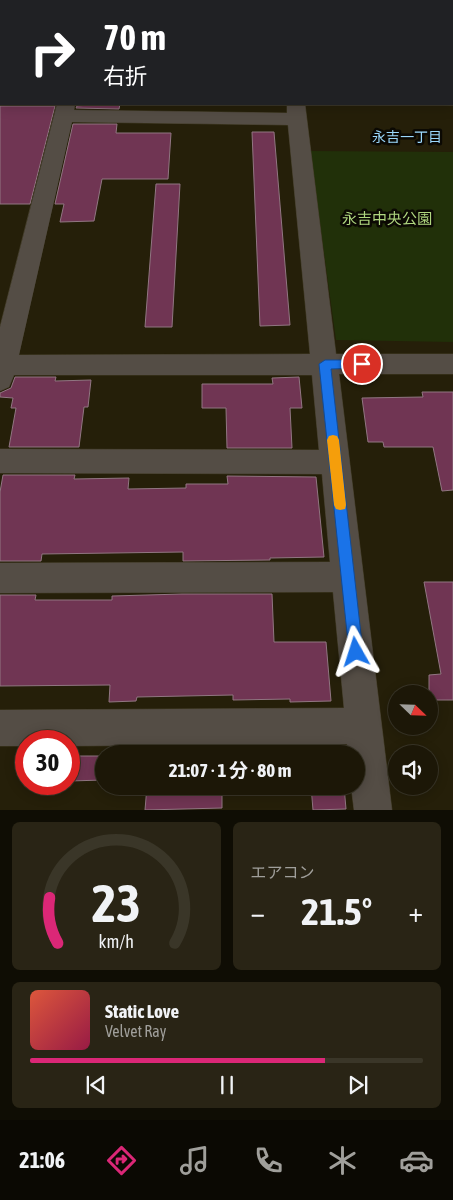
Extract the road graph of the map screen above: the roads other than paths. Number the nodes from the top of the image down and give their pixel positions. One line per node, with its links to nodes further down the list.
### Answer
1 (65, 110): 2 (street); 5 (street)
2 (297, 112): 3 (street)
3 (325, 364): 4 (street); 5 (street); 7 (street)
4 (453, 364)
5 (1, 370)
6 (0, 461): 7 (street)
7 (336, 462): 8 (street)
8 (348, 577): 9 (street); 10 (street)
9 (0, 578)
10 (364, 726): 11 (street); 12 (street)
11 (0, 728)
12 (373, 810)

